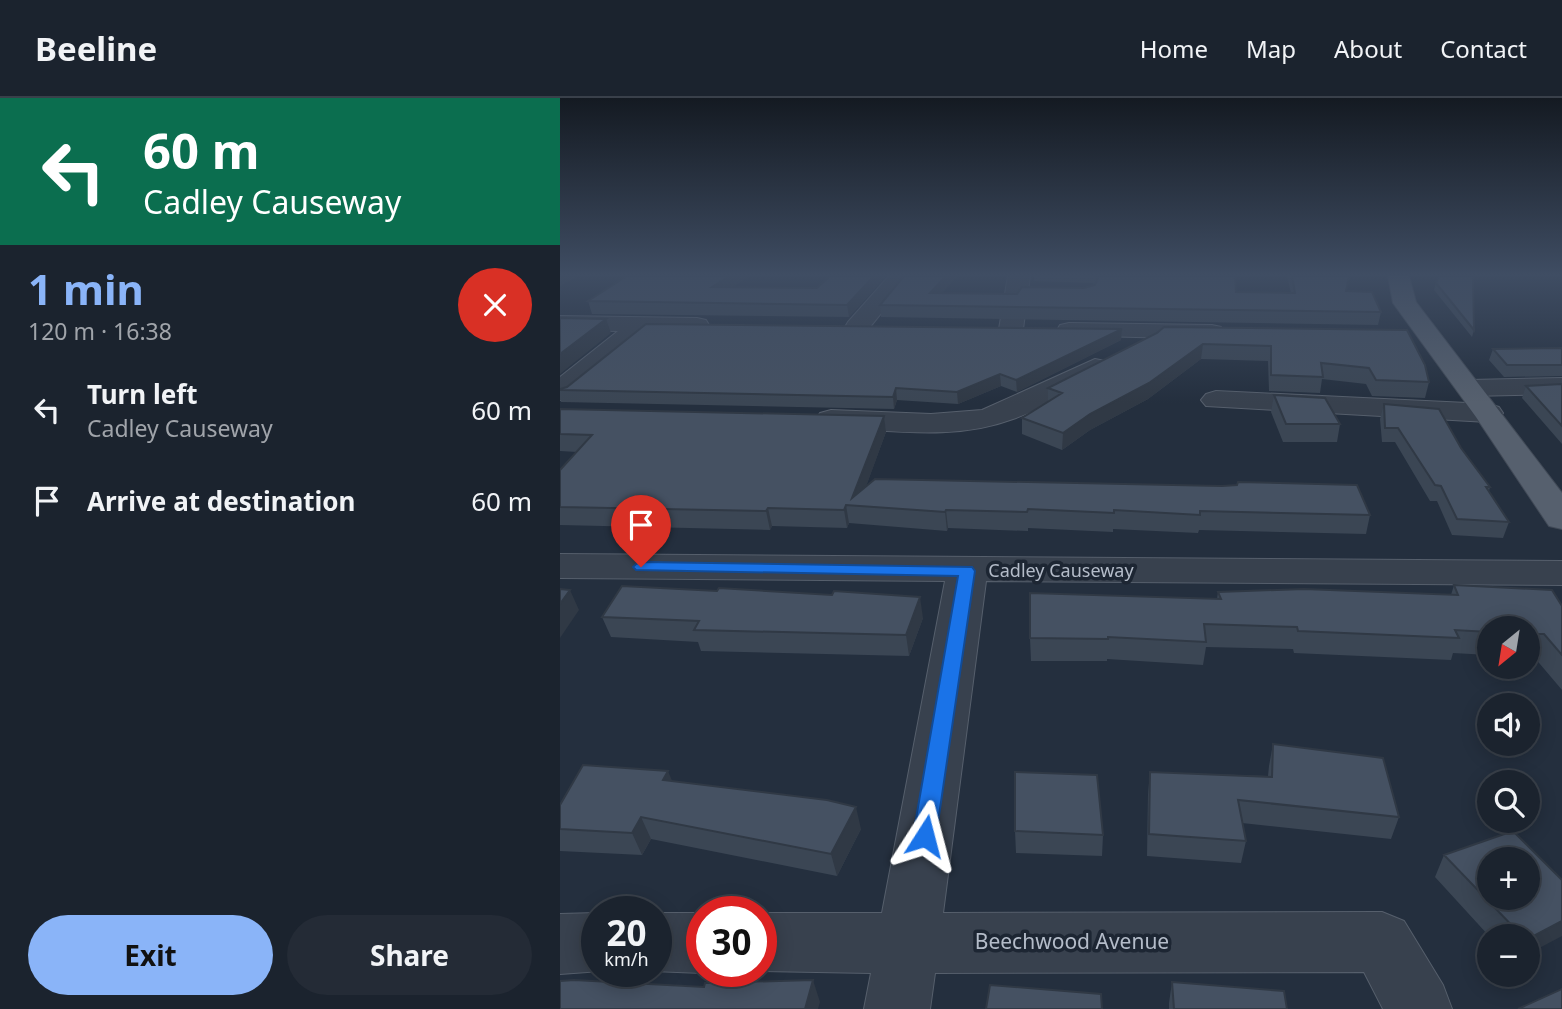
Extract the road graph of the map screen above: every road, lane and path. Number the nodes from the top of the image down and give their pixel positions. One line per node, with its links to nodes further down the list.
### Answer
1 (864, 319): 8 (street)
2 (1013, 319): 11 (street)
3 (1409, 319): 15 (main road)
4 (560, 323): 5 (street)
5 (641, 325): 6 (street); 17 (street)
6 (722, 326)
7 (830, 327): 8 (street)
8 (857, 327): 9 (street)
9 (885, 327)
10 (983, 328): 11 (street)
11 (1011, 329): 12 (street)
12 (1156, 331): 13 (street); 19 (street)
13 (1238, 332)
14 (1562, 386): 15 (street)
15 (1470, 388): 18 (main road)
16 (1216, 400): 18 (street)
17 (564, 406)
18 (1488, 412): 20 (main road)
19 (804, 418)
20 (1560, 513)
21 (560, 566): 22 (street, Cadley Causeway)
22 (967, 571): 23 (street, Cadley Causeway); 24 (street)
23 (1562, 573)
24 (908, 942): 26 (street, Beechwood Avenue); 28 (street); 29 (street, Beechwood Avenue)
25 (581, 943): 27 (street)
26 (777, 943)
27 (560, 944)
28 (897, 1009)
29 (1419, 1009)

